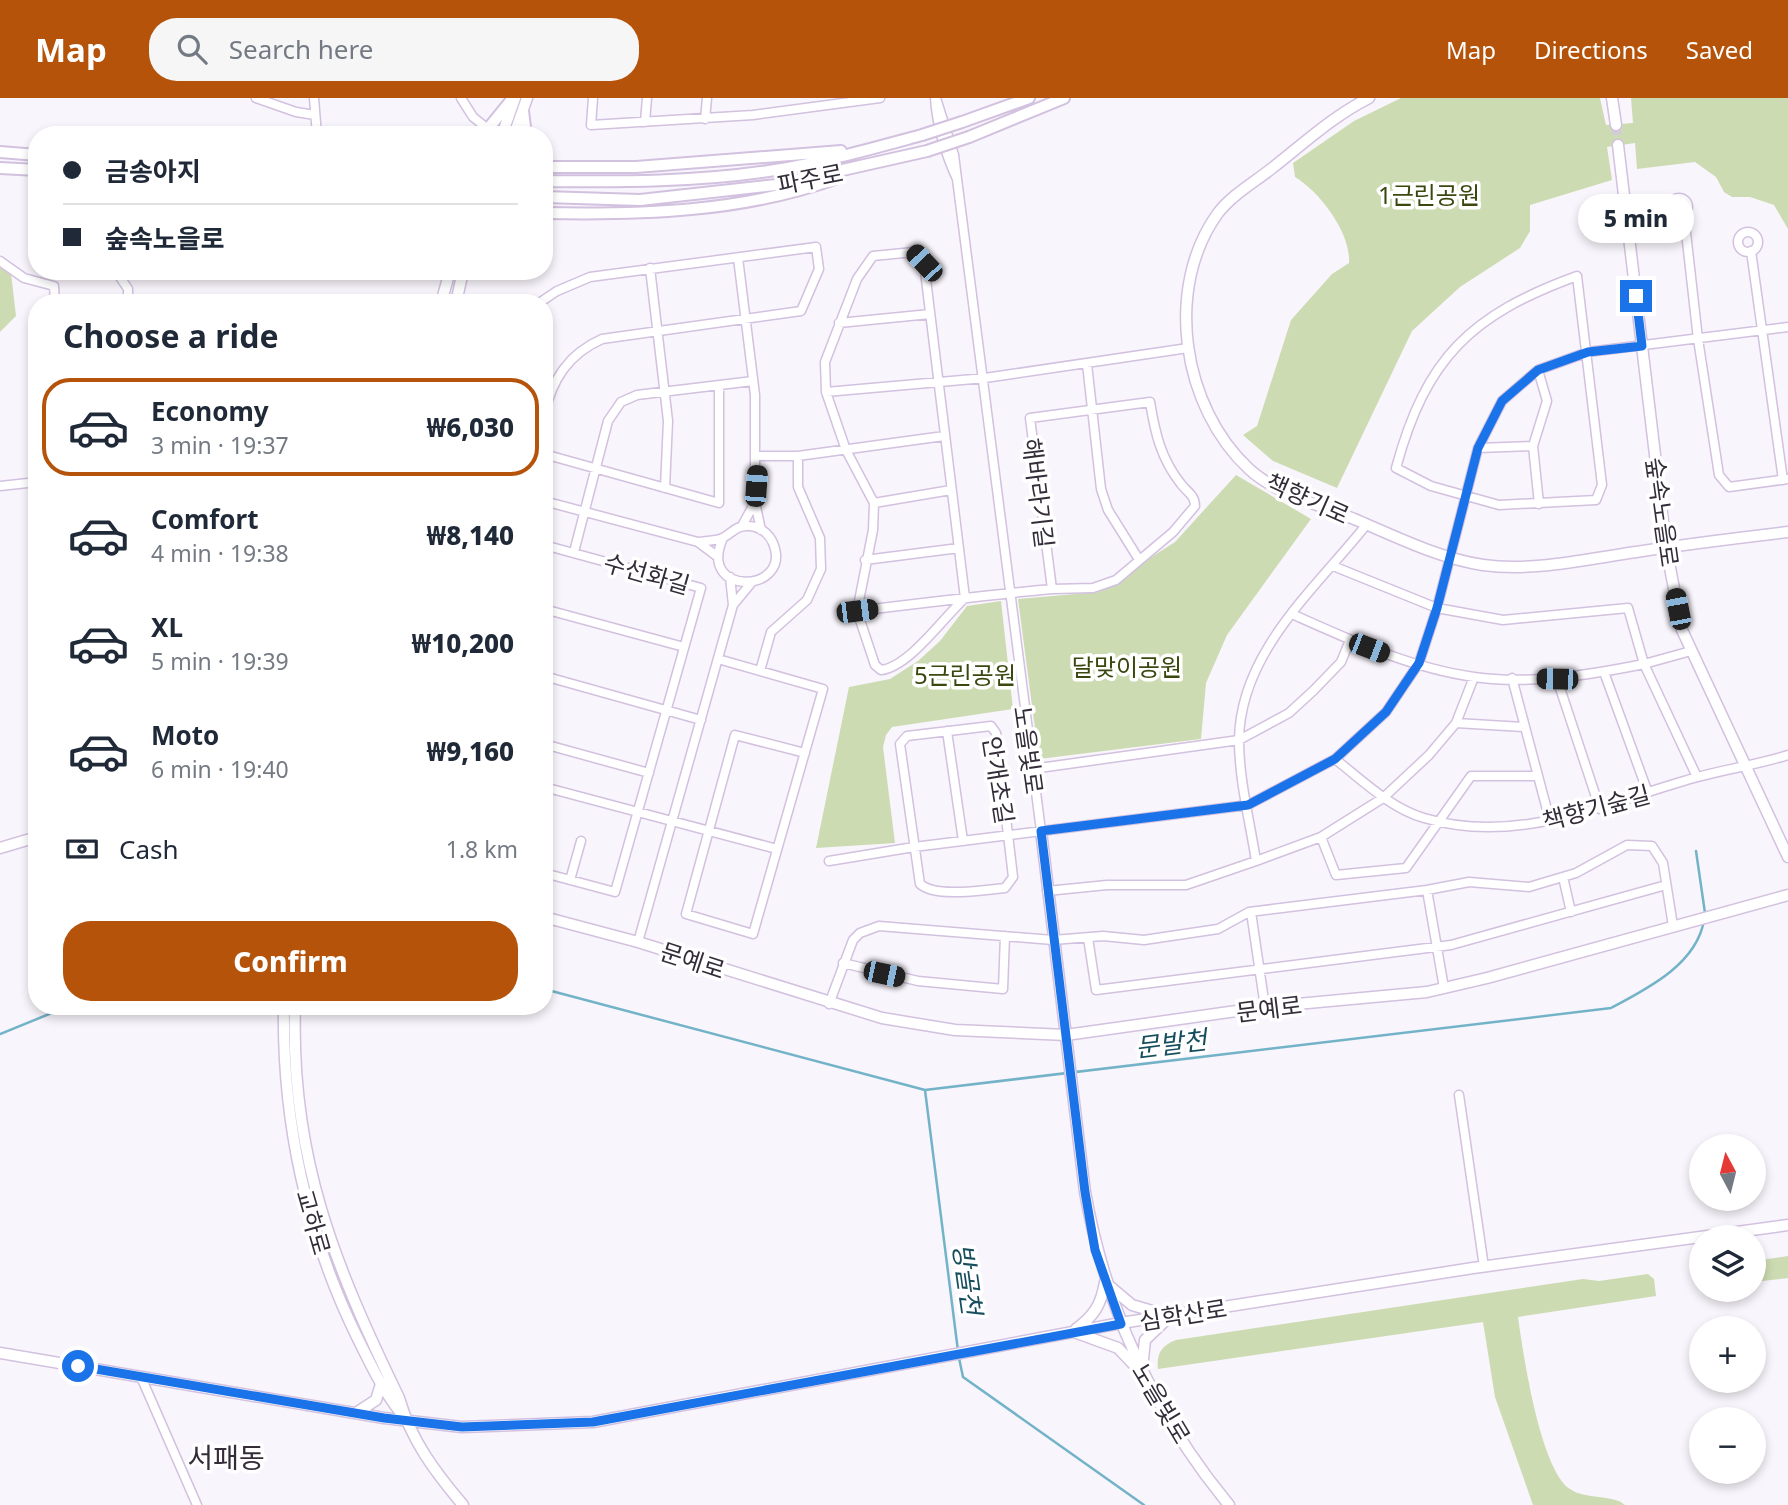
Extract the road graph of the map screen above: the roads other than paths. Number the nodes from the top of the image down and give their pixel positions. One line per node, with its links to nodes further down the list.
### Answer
1 (256, 98): 16 (street)
2 (314, 98): 16 (street)
3 (461, 98): 21 (street)
4 (514, 98): 22 (main road); 23 (street)
5 (527, 98): 15 (street)
6 (593, 98): 18 (street)
7 (647, 98): 18 (street)
8 (707, 98): 17 (street)
9 (880, 98): 17 (street)
10 (936, 98): 58 (street, 노을빛로)
11 (1029, 98): 27 (main road, 파주로, bridge)
12 (1064, 98): 30 (main road, 파주로, bridge)
13 (1369, 98): 54 (street, 책향기로)
14 (1612, 98): 19 (street)
15 (523, 111): 24 (street); 25 (main road)
16 (315, 115): 20 (street)
17 (705, 119): 18 (street)
18 (645, 122)
19 (1616, 125)
20 (316, 126)
21 (480, 126)
22 (490, 126)
23 (505, 126)
24 (517, 126)
25 (525, 126)
26 (1618, 145): 53 (street, 숲속노을로)
27 (871, 149): 31 (main road); 34 (main road, 파주로)
28 (0, 152): 29 (main road)
29 (28, 154)
30 (872, 166): 35 (main road, 파주로); 36 (main road)
31 (553, 167)
32 (0, 168): 33 (main road)
33 (28, 170)
34 (553, 181)
35 (553, 197)
36 (553, 213)
37 (1684, 215): 52 (street)
38 (1751, 251): 51 (street)
39 (738, 258): 41 (street); 47 (street); 47 (street)
40 (0, 261): 42 (street)
41 (650, 268): 45 (street); 50 (street)
42 (28, 279)
43 (32, 280): 44 (street)
44 (54, 294)
45 (553, 294)
46 (930, 314): 48 (street); 48 (street); 59 (street)
47 (746, 319): 50 (street); 60 (street)
48 (839, 323): 64 (street)
49 (1788, 327): 51 (street)
50 (657, 330): 61 (street); 63 (street)
51 (1765, 330): 52 (street); 74 (street)
52 (1698, 339): 53 (street); 74 (street)
53 (1642, 346): 55 (street); 92 (street, 숲속노을로)
54 (1188, 348): 56 (street); 85 (street, 책향기로)
55 (1588, 352): 57 (street); 79 (street); 83 (street)
56 (1087, 364): 58 (street); 65 (street)
57 (1538, 370): 67 (street); 68 (street)
58 (985, 378): 59 (street); 103 (street, 노을빛로)
59 (937, 380): 64 (street); 66 (street)
60 (753, 381): 62 (street, 수선화길); 71 (street)
61 (553, 386)
62 (719, 386): 63 (street, 수선화길); 77 (street)
63 (664, 392): 73 (street, 수선화길); 77 (street)
64 (826, 392): 69 (street)
65 (1092, 410): 97 (street); 97 (street, 해바라기길); 102 (street, 해바라기길)
66 (943, 436): 69 (street); 78 (street)
67 (1533, 446): 68 (street); 83 (street)
68 (1478, 448): 79 (street)
69 (846, 450): 72 (street); 82 (street)
70 (553, 456): 73 (street)
71 (757, 456): 72 (street); 81 (street)
72 (798, 456): 116 (street)
73 (596, 468): 77 (street); 84 (street, 수선화길)
74 (1785, 479)
75 (28, 483): 76 (street)
76 (0, 486)
77 (666, 488)
78 (951, 490): 82 (street); 93 (street)
79 (1465, 497): 83 (street); 96 (street)
80 (553, 502): 84 (street, 수선화길)
81 (755, 502): 86 (street); 87 (street)
82 (874, 503): 98 (street)
83 (1539, 504)
84 (584, 511): 90 (street, 수선화길); 94 (street, 수선화길)
85 (1367, 524): 96 (street, 책향기로); 99 (street)
86 (741, 526): 87 (street); 89 (street)
87 (761, 530): 101 (street)
88 (1788, 532): 92 (street, 책향기로)
89 (723, 538): 90 (street); 95 (street)
90 (698, 542): 95 (street)
91 (553, 547): 94 (street, 수선화길)
92 (1666, 547): 96 (street, 책향기로); 112 (street, 숲속노을로)
93 (959, 548): 98 (street); 104 (street)
94 (574, 552): 111 (street, 수선화길)
95 (718, 556): 100 (street)
96 (1450, 556): 106 (street)
97 (1138, 558): 102 (street, 해바라기길)
98 (865, 560): 108 (street)
99 (1333, 566): 106 (street); 109 (street)
100 (730, 577): 101 (street); 105 (street)
101 (752, 582): 105 (street)
102 (1052, 589): 103 (street, 해바라기길)
103 (1008, 593): 104 (street, 해바라기길); 133 (street, 노을빛로)
104 (965, 598): 108 (street, 해바라기길); 108 (street)
105 (733, 605): 113 (street)
106 (1437, 608): 114 (street); 115 (street)
107 (553, 611): 111 (street)
108 (857, 611)
109 (1292, 614): 110 (street); 127 (street)
110 (1350, 640): 114 (street); 127 (street)
111 (684, 647): 122 (street, 수선화길)
112 (1691, 651): 115 (street); 132 (street, 숲속노을로)
113 (718, 659): 116 (street); 123 (street)
114 (1419, 663): 118 (street); 131 (street)
115 (1644, 664): 117 (street); 136 (street)
116 (760, 671): 129 (street)
117 (1604, 672): 121 (street); 138 (street)
118 (1474, 677): 120 (street); 124 (street)
119 (553, 678): 122 (street)
120 (1512, 678): 121 (street); 125 (street)
121 (1557, 679): 141 (street)
122 (667, 710): 123 (street); 134 (street, 수선화길)
123 (701, 720): 145 (street)
124 (1456, 723): 125 (street); 139 (street)
125 (1523, 727): 135 (street)
126 (947, 731): 148 (street, 안개초길); 152 (street, 안개초길); 153 (street, 안개초길)
127 (1240, 740): 133 (street); 140 (street)
128 (553, 746): 134 (street)
129 (805, 753): 146 (street); 155 (street)
130 (1788, 755): 132 (street, 책향기숲길)
131 (1335, 759): 139 (street, 책향기숲길); 140 (street)
132 (1747, 768): 136 (street, 책향기숲길); 156 (street, 숲속노을로)
133 (1032, 769): 147 (street, 노을빛로)
134 (649, 773): 142 (street, 수선화길)
135 (1536, 776): 143 (street); 144 (street)
136 (1697, 777): 138 (street, 책향기숲길)
137 (553, 789): 142 (street)
138 (1648, 793): 141 (street, 책향기숲길)
139 (1383, 798): 143 (street, 책향기숲길); 149 (street)
140 (1248, 805): 147 (street); 158 (street)
141 (1600, 808): 144 (street, 책향기숲길)
142 (638, 812): 145 (street); 161 (street, 수선화길)
143 (1437, 821): 144 (street, 책향기숲길); 149 (street)
144 (1550, 821)
145 (672, 822): 146 (street); 173 (street)
146 (707, 831): 155 (street); 155 (street)
147 (1041, 831): 148 (street); 164 (street, 노을빛로)
148 (1007, 835): 152 (street, 안개초길); 153 (street, 안개초길)
149 (1321, 837): 158 (street)
150 (28, 840): 154 (street)
151 (581, 841): 161 (street)
152 (963, 841): 153 (street, 안개초길)
153 (914, 847): 157 (street)
154 (0, 848)
155 (777, 849)
156 (1788, 857)
157 (829, 861)
158 (1256, 861): 164 (street)
159 (553, 875): 161 (street, 수선화길)
160 (1563, 877): 162 (street); 163 (street); 167 (street)
161 (570, 880)
162 (1666, 885): 167 (street); 169 (street)
163 (1427, 890): 166 (street); 174 (street)
164 (1047, 891): 172 (street, 노을빛로)
165 (1788, 895): 169 (street, 문예로)
166 (1251, 912): 171 (street); 176 (street)
167 (1572, 912): 174 (street)
168 (553, 919): 173 (street, 문예로)
169 (1673, 926): 177 (street, 문예로)
170 (1005, 936): 172 (street); 175 (street); 175 (street)
171 (1088, 938): 172 (street); 176 (street)
172 (1052, 940): 182 (street, 노을빛로)
173 (638, 942): 178 (street, 문예로)
174 (1437, 947): 176 (street); 177 (street)
175 (843, 963): 178 (street)
176 (1259, 967): 179 (street)
177 (1444, 988): 179 (street, 문예로)
178 (829, 1004): 182 (street, 문예로)
179 (1265, 1007): 182 (street, 문예로)
180 (284, 1015): 193 (street, 교하로)
181 (295, 1015): 195 (street, 교하로)
182 (1066, 1035): 186 (street, 노을빛로)
183 (1459, 1095): 185 (street)
184 (1788, 1225): 185 (street, 심학산로)
185 (1484, 1267): 187 (street, 심학산로)
186 (1105, 1282): 187 (street); 188 (street, 노을빛로); 189 (street)
187 (1170, 1316): 188 (street, 심학산로); 191 (street)
188 (1121, 1324): 189 (street, 심학산로); 191 (street, 노을빛로)
189 (1072, 1332): 191 (street); 195 (street, 심학산로)
190 (0, 1353): 192 (street, 심학산로)
191 (1142, 1372): 198 (street, 노을빛로)
192 (141, 1377): 194 (street, 심학산로); 196 (street)
193 (381, 1384): 194 (street); 195 (street, 교하로)
194 (356, 1413): 195 (street, 심학산로)
195 (405, 1419): 197 (street, 교하로)
196 (197, 1505)
197 (463, 1505)
198 (1229, 1505)

